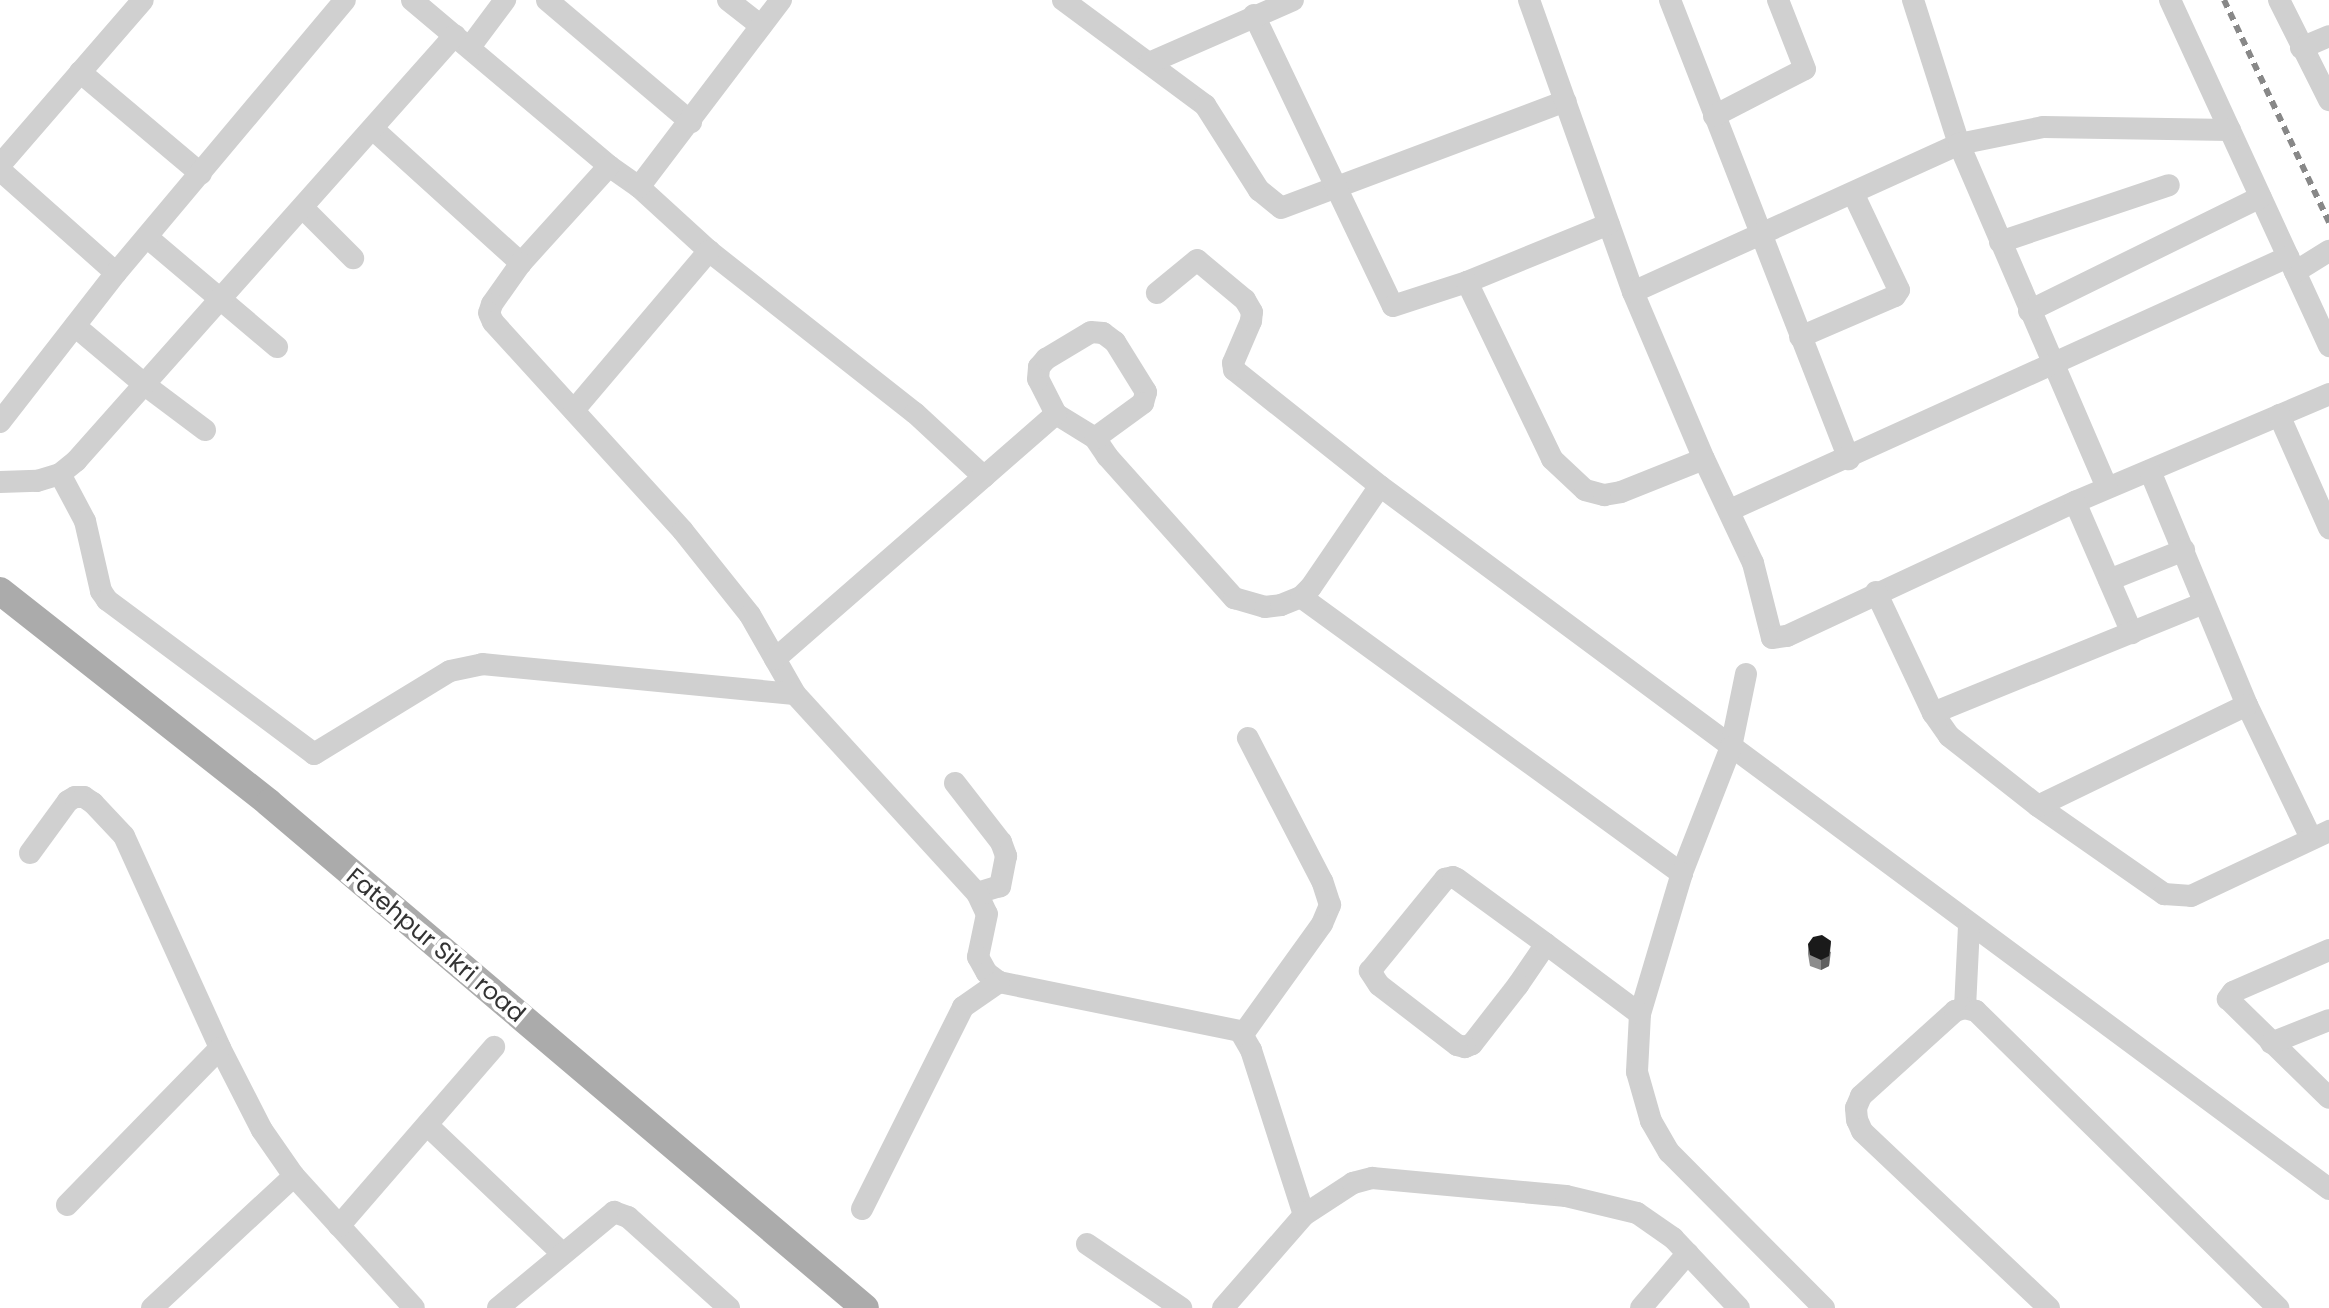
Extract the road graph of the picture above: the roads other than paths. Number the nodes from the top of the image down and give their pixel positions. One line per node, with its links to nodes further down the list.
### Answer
1 (143, 0): 22 (street)
2 (345, 0): 32 (street)
3 (412, 0): 19 (street)
4 (505, 0): 19 (street)
5 (547, 0): 26 (street)
6 (728, 0): 17 (street)
7 (781, 0): 17 (street)
8 (1063, 0): 21 (street)
9 (1293, 0): 16 (street)
10 (1529, 0): 24 (street)
11 (1670, 0): 25 (street)
12 (1778, 0): 25 (street)
13 (1913, 0): 29 (street)
14 (2170, 0): 28 (street)
15 (2279, 0): 20 (street)
16 (1254, 15): 21 (street); 35 (street)
17 (761, 26): 26 (street)
18 (2329, 36): 20 (street)
19 (462, 41): 27 (street); 30 (street)
20 (2301, 48): 23 (street)
21 (1149, 63): 35 (street)
22 (80, 72): 31 (street); 32 (street)
23 (2329, 100)
24 (1566, 101): 35 (street); 39 (street)
25 (1714, 116): 40 (street)
26 (691, 122): 34 (street)
27 (373, 129): 38 (street); 46 (street)
28 (2230, 130): 29 (street); 37 (street)
29 (1959, 144): 36 (street); 42 (street)
30 (609, 166): 34 (street); 46 (street)
31 (0, 168): 48 (street)
32 (201, 174): 41 (street)
33 (2169, 185): 42 (street)
34 (639, 187): 43 (street)
35 (1336, 190): 49 (street)
36 (1853, 193): 40 (street); 55 (street)
37 (2261, 197): 47 (street); 53 (street)
38 (303, 208): 45 (street); 52 (street)
39 (1609, 224): 49 (street); 50 (street)
40 (1759, 235): 50 (street); 55 (street)
41 (148, 238): 48 (street); 52 (street)
42 (2000, 242): 53 (street)
43 (709, 251): 61 (street); 71 (street)
44 (2329, 251): 47 (street)
45 (353, 258)
46 (521, 263): 61 (street)
47 (2292, 264): 56 (street); 58 (street)
48 (116, 273): 54 (street)
49 (1467, 282): 67 (street)
50 (1633, 292): 67 (street)
51 (1157, 293): 73 (street)
52 (221, 298): 57 (street); 59 (street)
53 (2029, 311): 58 (street)
54 (75, 326): 59 (street); 64 (street)
55 (1800, 337): 68 (street)
56 (2329, 346)
57 (277, 347)
58 (2051, 364): 68 (street); 74 (street)
59 (145, 385): 65 (street); 70 (street)
60 (2329, 394): 63 (street)
61 (574, 410): 85 (street)
62 (1056, 414): 66 (street); 66 (street); 71 (street)
63 (2279, 415): 69 (street); 77 (street)
64 (0, 422)
65 (205, 430)
66 (1095, 438): 82 (street)
67 (1704, 459): 76 (street)
68 (1849, 459): 76 (street)
69 (2150, 471): 74 (street); 78 (street)
70 (60, 474): 72 (street); 87 (street)
71 (984, 477): 85 (street)
72 (0, 482)
73 (1380, 486): 82 (street); 91 (street)
74 (2107, 488): 75 (street)
75 (2075, 502): 79 (street); 81 (street)
76 (1730, 510): 81 (street)
77 (2329, 528)
78 (2184, 550): 79 (street); 83 (street)
79 (2109, 580): 84 (street)
80 (0, 591): 124 (main road, Fatehpur Sikri road)
81 (1876, 592): 89 (street)
82 (1301, 597): 96 (street)
83 (2204, 603): 84 (street); 88 (street)
84 (2132, 633): 89 (street)
85 (775, 659): 87 (street)
86 (1746, 674): 91 (street)
87 (795, 694): 97 (street)
88 (2247, 705): 93 (street); 94 (street)
89 (1933, 713): 93 (street)
90 (1248, 738): 105 (street)
91 (1731, 747): 96 (street); 98 (street)
92 (955, 783): 97 (street)
93 (2038, 806): 94 (street)
94 (2320, 835)
95 (30, 853): 108 (street)
96 (1682, 874): 103 (street)
97 (977, 893): 101 (street)
98 (1969, 925): 102 (street); 112 (street)
99 (1546, 944): 99 (street); 103 (street)
100 (2329, 950): 106 (street)
101 (999, 982): 105 (street); 114 (street)
102 (1965, 1008): 130 (street); 131 (street)
103 (1640, 1014): 129 (street)
104 (2329, 1020): 106 (street)
105 (1243, 1034): 115 (street)
106 (2271, 1043): 109 (street)
107 (494, 1047): 110 (street)
108 (220, 1048): 111 (street); 113 (street)
109 (2329, 1098)
110 (427, 1125): 116 (street); 119 (street)
111 (294, 1176): 116 (street); 120 (street)
112 (2329, 1189)
113 (67, 1205)
114 (862, 1209)
115 (1304, 1215): 118 (street); 126 (street)
116 (339, 1226): 121 (street)
117 (1087, 1244): 125 (street)
118 (1688, 1253): 127 (street); 128 (street)
119 (563, 1254): 122 (street); 123 (street)
120 (152, 1308)
121 (414, 1308)
122 (498, 1308)
123 (729, 1308)
124 (865, 1308)
125 (1181, 1308)
126 (1223, 1308)
127 (1641, 1308)
128 (1739, 1308)
129 (1824, 1308)
130 (2049, 1308)
131 (2278, 1308)

